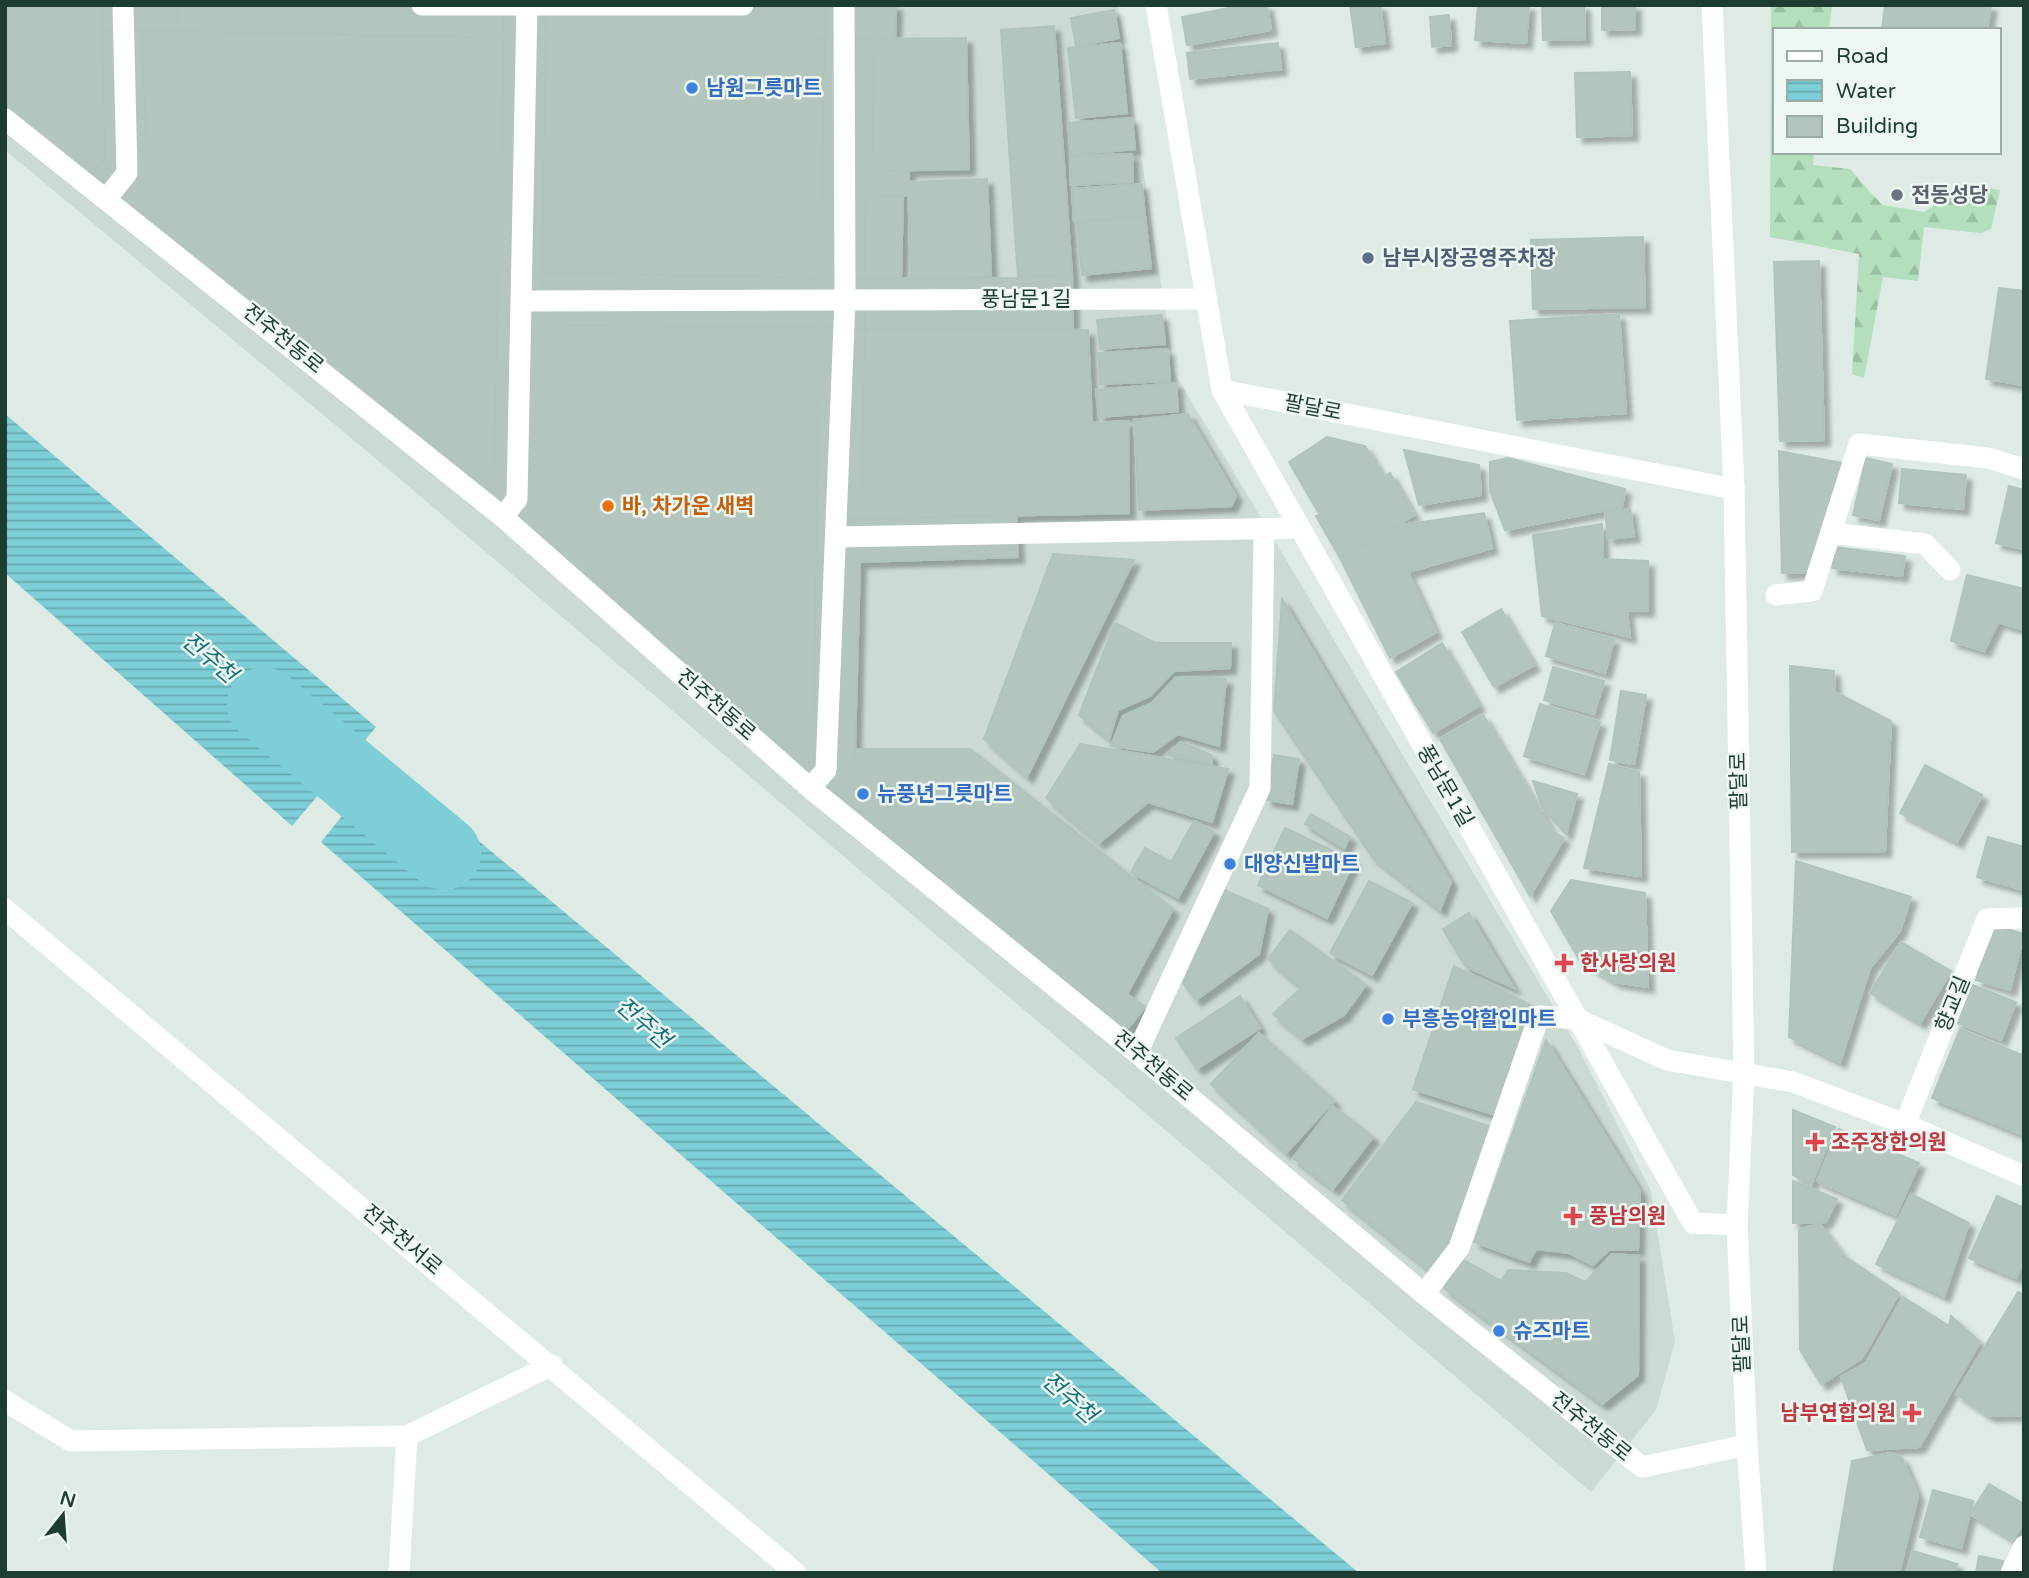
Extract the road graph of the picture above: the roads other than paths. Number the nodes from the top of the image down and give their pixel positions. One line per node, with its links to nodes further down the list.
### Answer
1 (123, 5): 9 (street)
2 (422, 5): 7 (street)
3 (743, 5): 7 (street)
4 (844, 5): 11 (street)
5 (1156, 5): 10 (street, 풍남문1길)
6 (1712, 5): 15 (street, 팔달로)
7 (527, 6): 12 (street)
8 (5, 119): 9 (street, 전주천동로)
9 (107, 198): 16 (street, 전주천동로)
10 (1206, 299): 11 (street, 풍남문1길); 13 (street, 풍남문1길)
11 (845, 300): 12 (street, 풍남문1길); 20 (street)
12 (522, 301): 16 (street)
13 (1222, 390): 15 (street, 팔달로); 17 (street, 풍남문1길)
14 (2024, 469): 19 (street)
15 (1734, 489): 28 (street, 팔달로)
16 (503, 517): 23 (street, 전주천동로)
17 (1299, 528): 18 (street); 26 (street, 풍남문1길)
18 (1264, 529): 20 (street); 27 (street)
19 (1831, 533): 21 (street); 22 (street)
20 (837, 537): 23 (street)
21 (1950, 570)
22 (1776, 595)
23 (810, 788): 27 (street, 전주천동로)
24 (5, 909): 33 (street, 전주천서로)
25 (2024, 918): 29 (street, 향교길)
26 (1577, 1019): 28 (street); 31 (street, 풍남문1길); 32 (street)
27 (1137, 1053): 32 (street, 전주천동로)
28 (1744, 1073): 29 (street); 31 (street, 팔달로)
29 (1905, 1124): 30 (street)
30 (2024, 1176)
31 (1737, 1225): 36 (street, 팔달로)
32 (1424, 1294): 36 (street, 전주천동로)
33 (552, 1365): 35 (street); 40 (street, 전주천서로)
34 (5, 1401): 35 (street)
35 (407, 1436): 39 (street)
36 (1747, 1445): 38 (street, 팔달로)
37 (2024, 1546): 41 (street)
38 (1759, 1572)
39 (399, 1573)
40 (796, 1573)
41 (2011, 1573)

